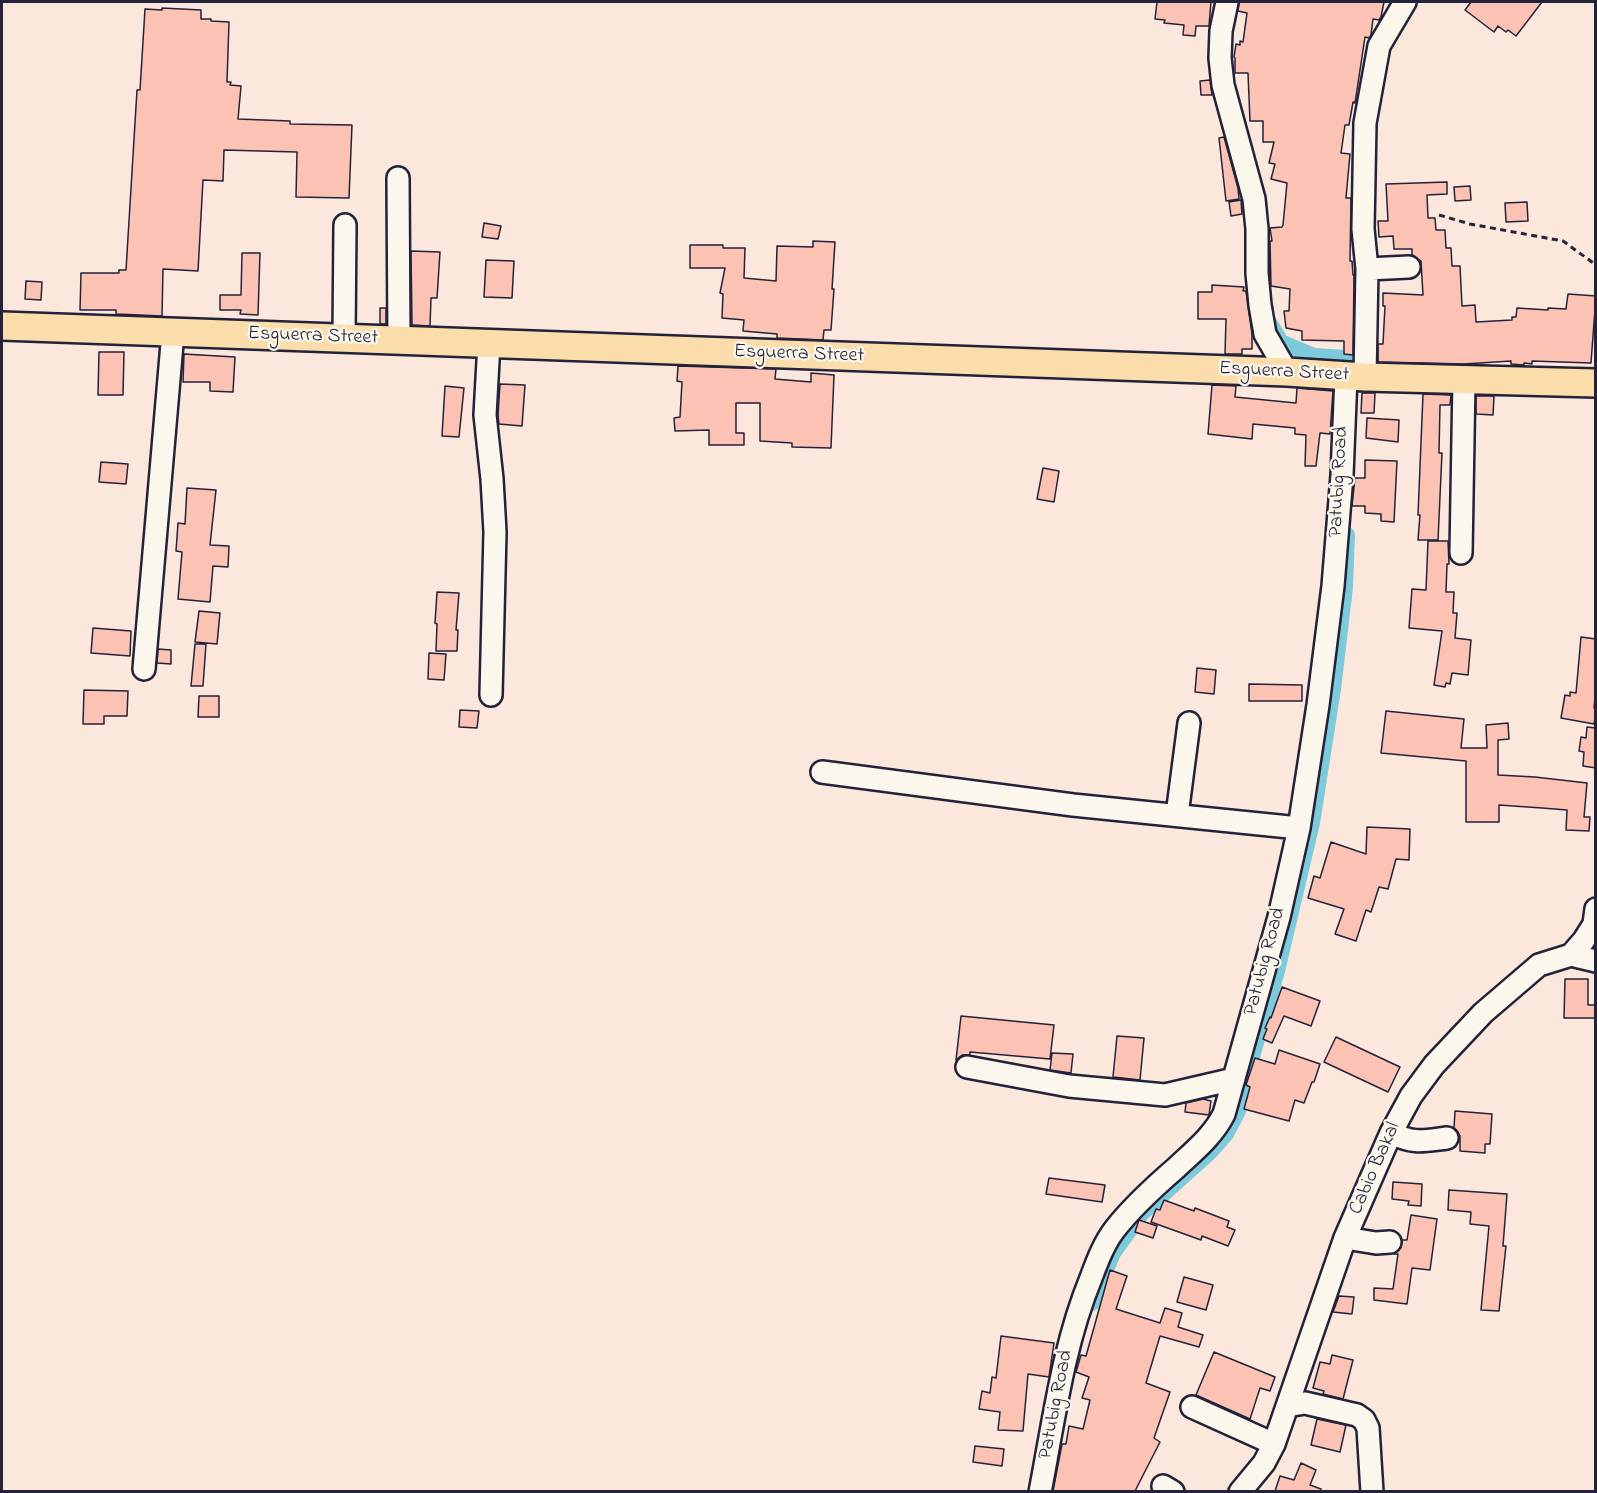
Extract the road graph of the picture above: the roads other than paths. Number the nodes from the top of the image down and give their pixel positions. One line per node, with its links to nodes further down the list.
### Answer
1 (1227, 2): 12 (street)
2 (1405, 2): 6 (street, Patubig Road)
3 (398, 178): 10 (street)
4 (345, 225): 9 (street)
5 (1409, 267): 6 (street)
6 (1367, 269): 13 (street, Patubig Road)
7 (2, 326): 8 (main road, Esguerra Street)
8 (173, 332): 9 (main road, Esguerra Street); 17 (street)
9 (344, 338): 10 (main road, Esguerra Street)
10 (399, 340): 11 (main road, Esguerra Street)
11 (489, 343): 12 (main road, Esguerra Street); 18 (street)
12 (1287, 372): 13 (main road, Esguerra Street)
13 (1355, 377): 14 (main road, Esguerra Street); 22 (street, Patubig Road)
14 (1464, 380): 15 (main road, Esguerra Street); 16 (street)
15 (1596, 383)
16 (1461, 553)
17 (144, 669)
18 (491, 695)
19 (1189, 723): 21 (street)
20 (822, 772): 21 (street)
21 (1178, 815): 22 (street)
22 (1299, 828): 27 (street, Patubig Road)
23 (1596, 909): 24 (street)
24 (1571, 955): 25 (street); 28 (street, Cabio Bakal)
25 (1596, 961)
26 (967, 1067): 27 (street)
27 (1233, 1079): 35 (street, Patubig Road)
28 (1391, 1133): 29 (street); 30 (street, Cabio Bakal)
29 (1447, 1138)
30 (1346, 1238): 31 (street); 33 (street, Cabio Bakal)
31 (1390, 1242)
32 (1192, 1407): 34 (street)
33 (1287, 1407): 34 (street, Cabio Bakal); 37 (street)
34 (1274, 1444): 36 (street, Cabio Bakal)
35 (1040, 1491)
36 (1240, 1491)
37 (1372, 1491)

